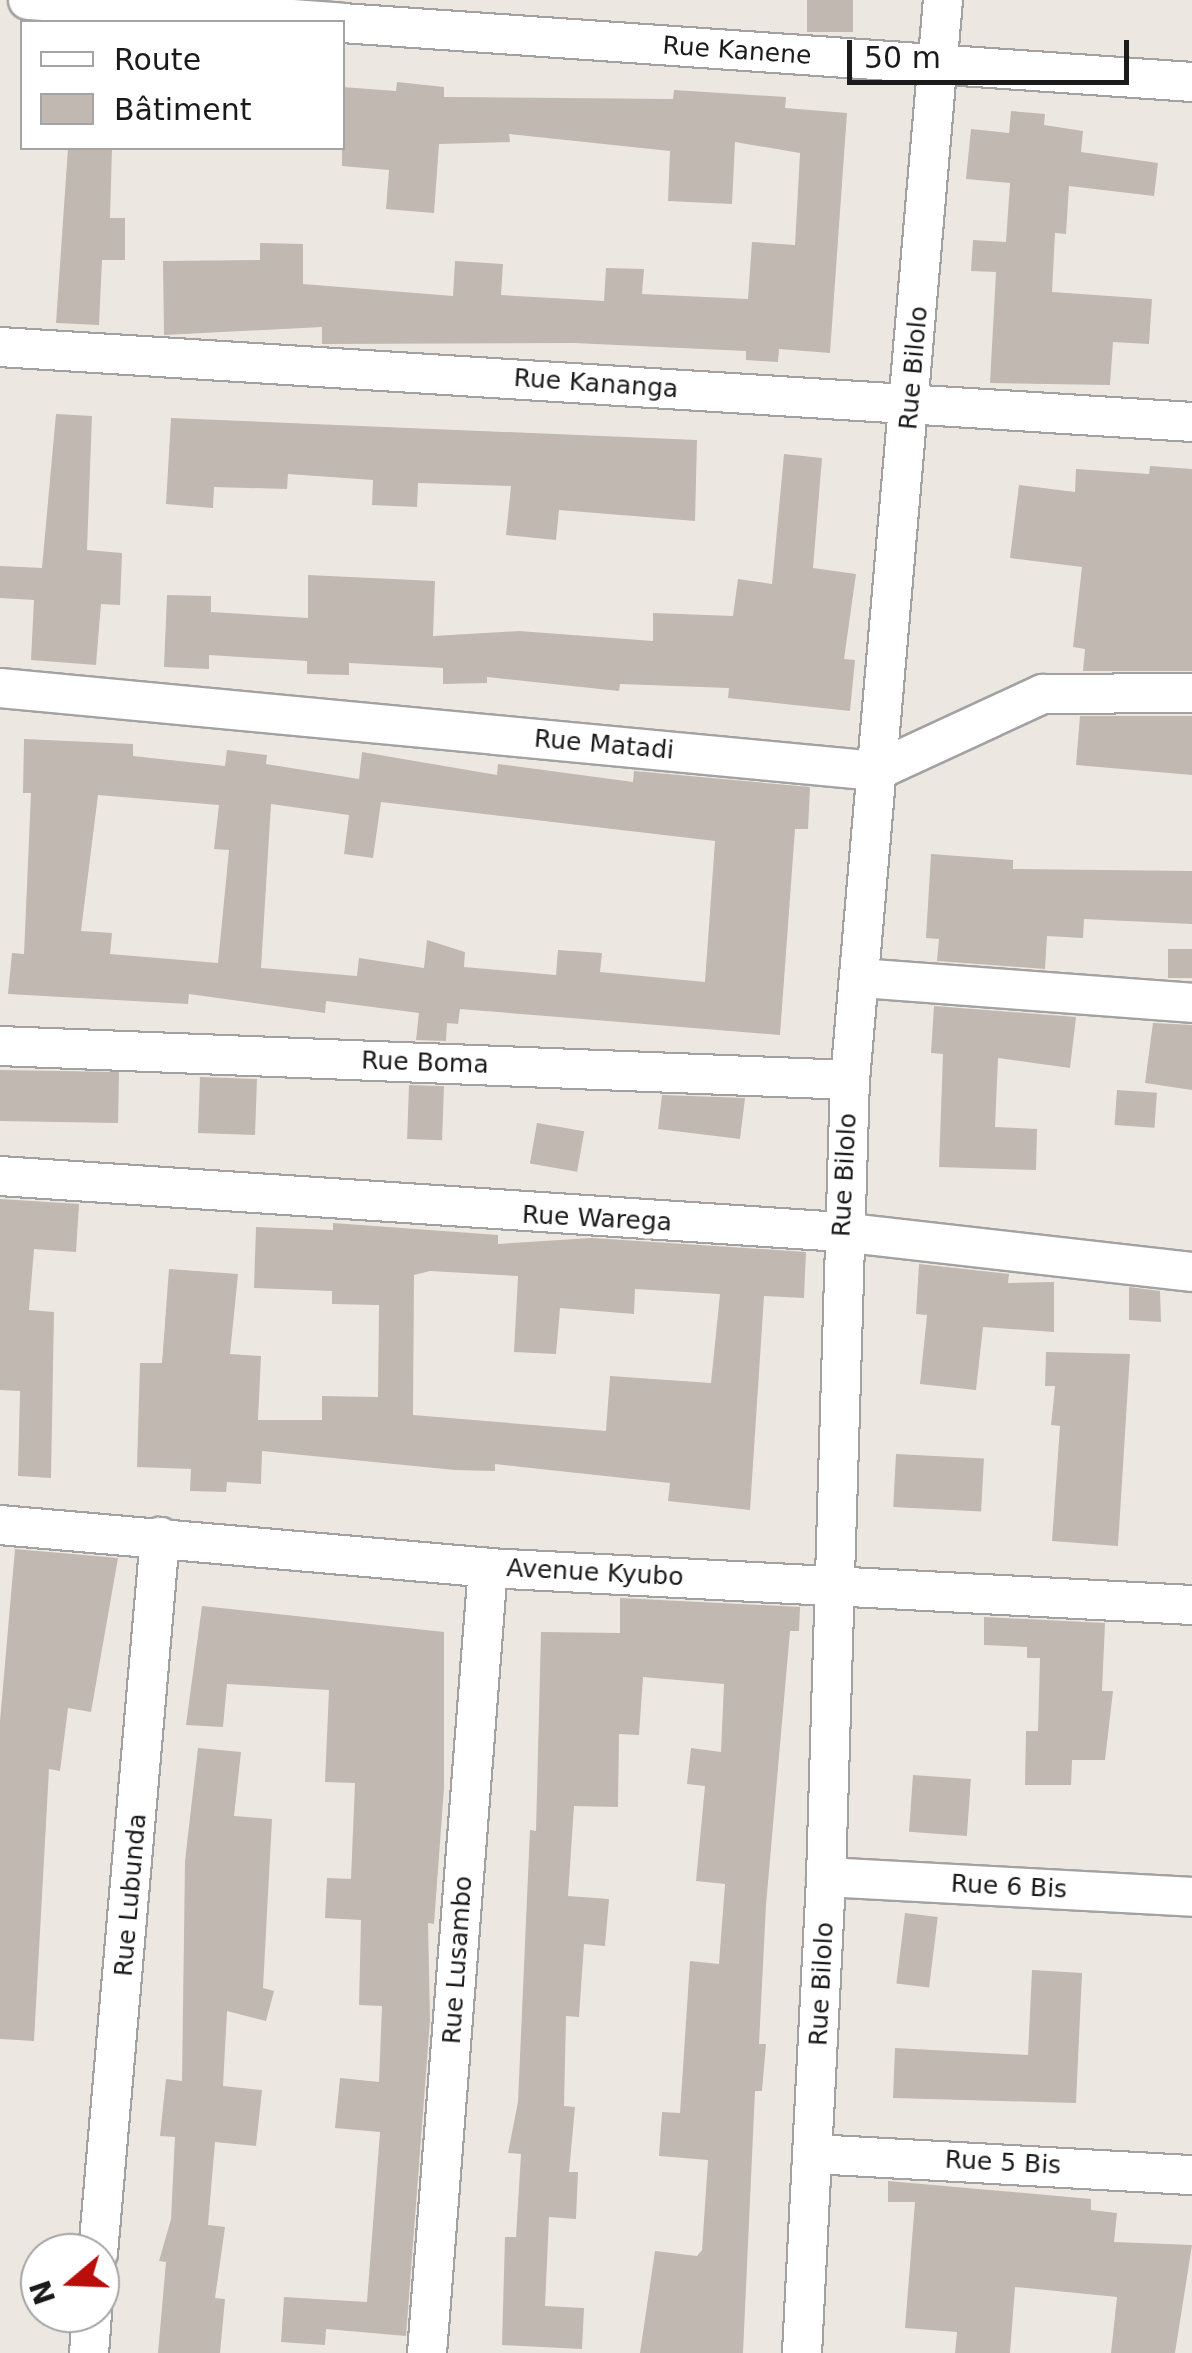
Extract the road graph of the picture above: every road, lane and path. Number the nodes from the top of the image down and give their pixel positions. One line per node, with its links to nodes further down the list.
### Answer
1 (28, 0): 3 (street, Rue Kanene)
2 (942, 0): 5 (street, Rue Bilolo)
3 (299, 20)
4 (345, 23): 5 (street, Rue Kanene)
5 (937, 66): 6 (street, Rue Kanene); 8 (street, Rue Bilolo)
6 (1192, 82)
7 (0, 347): 8 (street, Rue Kananga)
8 (912, 404): 9 (street, Rue Kananga); 12 (street, Rue Bilolo)
9 (1192, 422)
10 (0, 688): 12 (street, Rue Matadi)
11 (1192, 693): 12 (street)
12 (876, 772): 13 (street, Rue Bilolo)
13 (861, 978): 14 (street); 16 (street, Rue Bilolo)
14 (1192, 1003)
15 (0, 1046): 16 (street, Rue Boma)
16 (850, 1080): 18 (street, Rue Bilolo)
17 (0, 1176): 18 (street, Rue Warega)
18 (841, 1232): 19 (street, Rue Warega); 23 (street, Rue Bilolo)
19 (1192, 1272)
20 (0, 1525): 21 (street, Avenue Kyubo)
21 (160, 1537): 22 (street, Avenue Kyubo); 29 (street, Rue Lubunda)
22 (488, 1568): 23 (street, Avenue Kyubo); 30 (street, Rue Lusambo)
23 (832, 1583): 24 (street, Avenue Kyubo); 25 (street, Rue Bilolo)
24 (1192, 1605)
25 (826, 1877): 26 (street, Rue 6 Bis); 27 (street, Rue Bilolo)
26 (1192, 1897)
27 (814, 2154): 28 (street, Rue 5 Bis); 31 (street, Rue Bilolo)
28 (1192, 2175)
29 (100, 2233)
30 (427, 2353)
31 (802, 2353)

